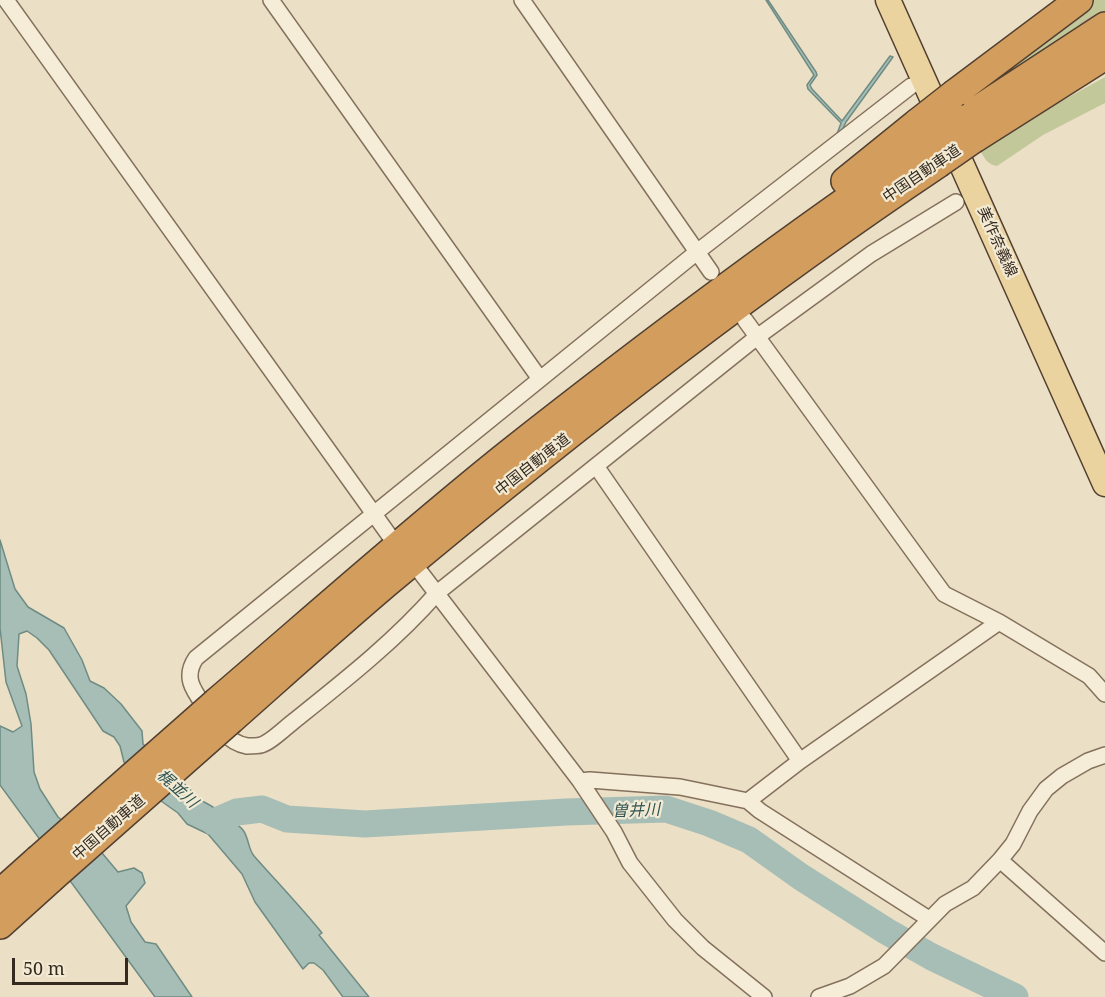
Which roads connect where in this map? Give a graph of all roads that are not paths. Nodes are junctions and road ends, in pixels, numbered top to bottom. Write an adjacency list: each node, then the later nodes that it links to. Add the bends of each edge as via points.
1 (6, 0): 19 (street)
2 (271, 0): 16 (street)
3 (522, 0): 12 (street)
4 (888, 0): 18 (main road, 美作奈義線)
5 (1079, 0): 10 (highway, bridge, via 955,93)
6 (1105, 26): 9 (highway, 中国自動車道)
7 (1105, 56): 9 (highway, 中国自動車道)
8 (911, 86): 12 (street)
9 (969, 129): 10 (highway, 中国自動車道, bridge)
10 (928, 143): 25 (highway, 中国自動車道, via 755,266 507,455 373,567); 25 (highway, 中国自動車道, via 869,210 527,469)
11 (956, 202): 15 (street, via 871,254)
12 (697, 252): 13 (street); 16 (street)
13 (711, 272)
14 (745, 320): 15 (street)
15 (758, 337): 17 (street); 23 (street, via 944,594)
16 (540, 379): 19 (street)
17 (596, 466): 22 (street); 27 (street)
18 (1105, 483)
19 (373, 515): 20 (street); 22 (street, via 196,658 190,668 190,679 216,724 231,740 248,746 263,745 411,622)
20 (388, 535)
21 (421, 573): 22 (street)
22 (437, 593): 28 (street)
23 (999, 622): 24 (street, via 1089,676); 27 (street)
24 (1105, 694)
25 (223, 711): 31 (highway, 中国自動車道, bridge)
26 (1105, 755): 30 (street, via 1088,761 1046,789)
27 (800, 761): 29 (street)
28 (582, 784): 29 (street, via 590,780 680,787); 36 (street, via 630,863 675,920)
29 (748, 801): 33 (street)
30 (1000, 860): 33 (street, via 973,888 945,904); 35 (street)
31 (44, 869): 32 (highway, 中国自動車道); 34 (highway, 中国自動車道)
32 (0, 893)
33 (926, 922): 37 (street, via 884,966)
34 (0, 925)
35 (1105, 954)
36 (764, 997)
37 (819, 997)

